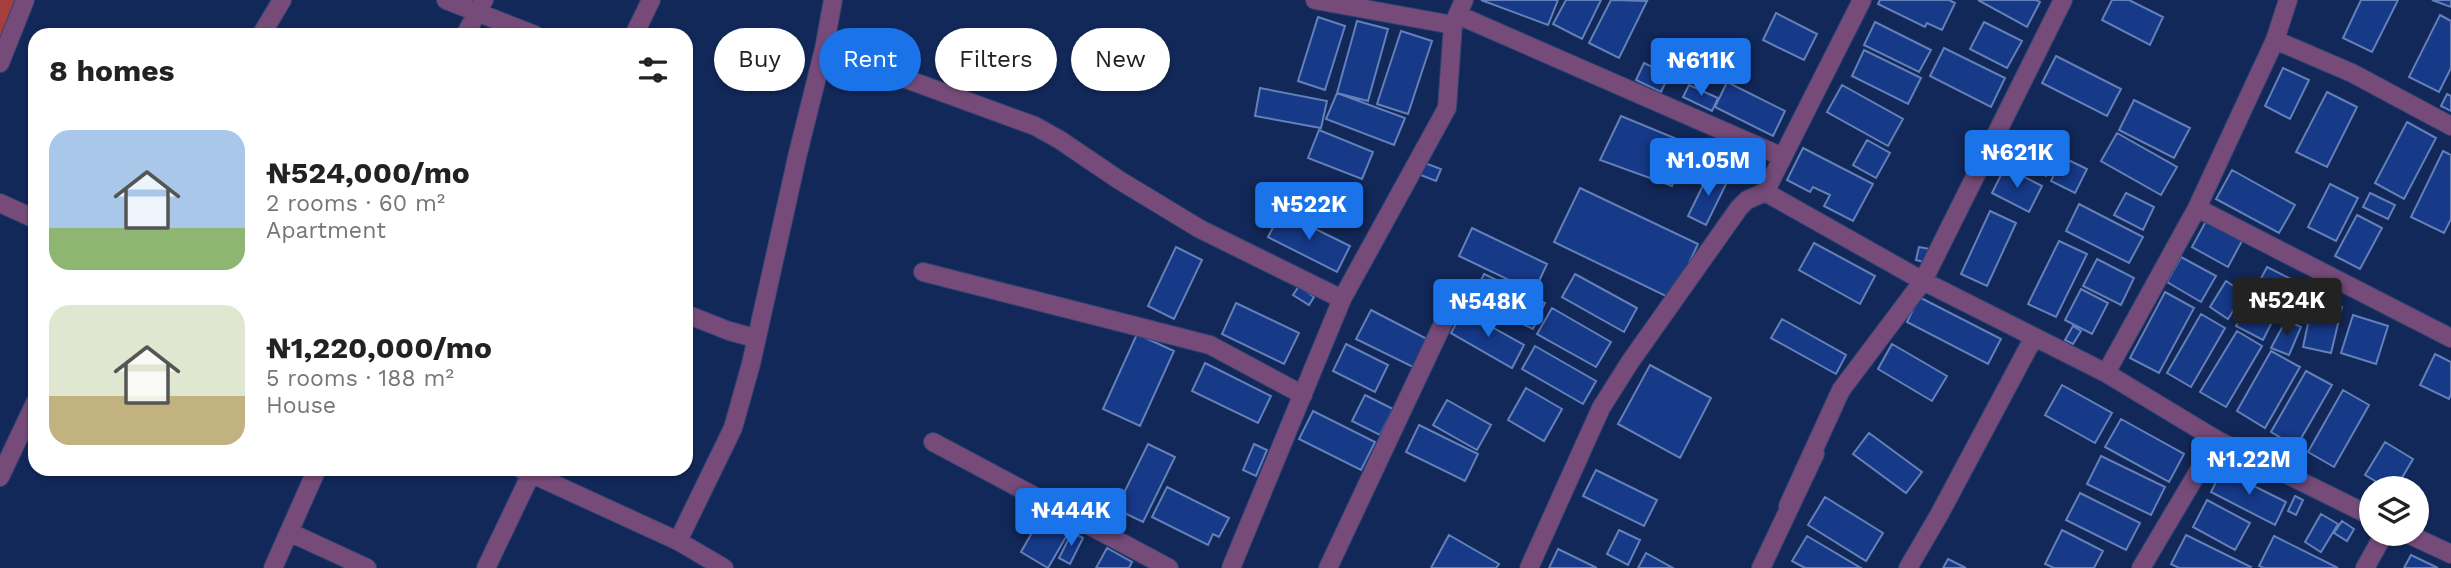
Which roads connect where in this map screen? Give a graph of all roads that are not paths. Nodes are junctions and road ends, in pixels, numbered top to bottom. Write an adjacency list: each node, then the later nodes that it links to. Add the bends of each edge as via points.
1 (25, 0): 18 (street)
2 (282, 0): 12 (street)
3 (446, 0): 10 (street)
4 (651, 0): 15 (street)
5 (833, 0): 16 (street)
6 (1315, 0): 11 (street)
7 (1862, 0): 22 (street)
8 (2063, 0): 28 (street)
9 (2288, 0): 17 (street)
10 (481, 6): 13 (street); 14 (street)
11 (1458, 13): 22 (street); 30 (street, via 1447,108)
12 (265, 28)
13 (469, 28)
14 (522, 28)
15 (637, 28)
16 (828, 28)
17 (2275, 40): 21 (street, via 2351,73); 25 (street)
18 (0, 63)
19 (819, 70): 33 (street)
20 (921, 84): 30 (street, via 1035,126 1200,229)
21 (2451, 126)
22 (1783, 157): 23 (street)
23 (1765, 192): 28 (street); 57 (street, via 1739,208 1608,397)
24 (0, 203): 26 (street)
25 (2197, 208): 34 (street); 35 (street)
26 (28, 216)
27 (923, 272): 36 (street, via 1210,345)
28 (1923, 281): 32 (street); 58 (street, via 1841,390)
29 (1455, 298): 56 (street)
30 (1342, 299): 36 (street)
31 (693, 317): 33 (street)
32 (2034, 337): 35 (street); 59 (street)
33 (755, 338): 46 (street, via 733,428)
34 (2451, 338)
35 (2106, 373): 38 (street)
36 (1303, 394): 55 (street)
37 (28, 417): 43 (street)
38 (2217, 440): 44 (street); 60 (street)
39 (933, 442): 54 (street)
40 (314, 476): 45 (street)
41 (524, 476): 52 (street)
42 (535, 476): 46 (street)
43 (0, 477)
44 (2359, 510)
45 (289, 532): 50 (street); 51 (street)
46 (678, 541): 53 (street)
47 (2429, 544): 49 (street)
48 (2377, 546): 61 (street)
49 (2451, 554)
50 (273, 568)
51 (367, 568)
52 (486, 568)
53 (724, 568)
54 (1169, 568)
55 (1231, 568)
56 (1328, 568)
57 (1529, 568)
58 (1760, 568)
59 (1908, 568)
60 (2141, 568)
61 (2365, 568)

